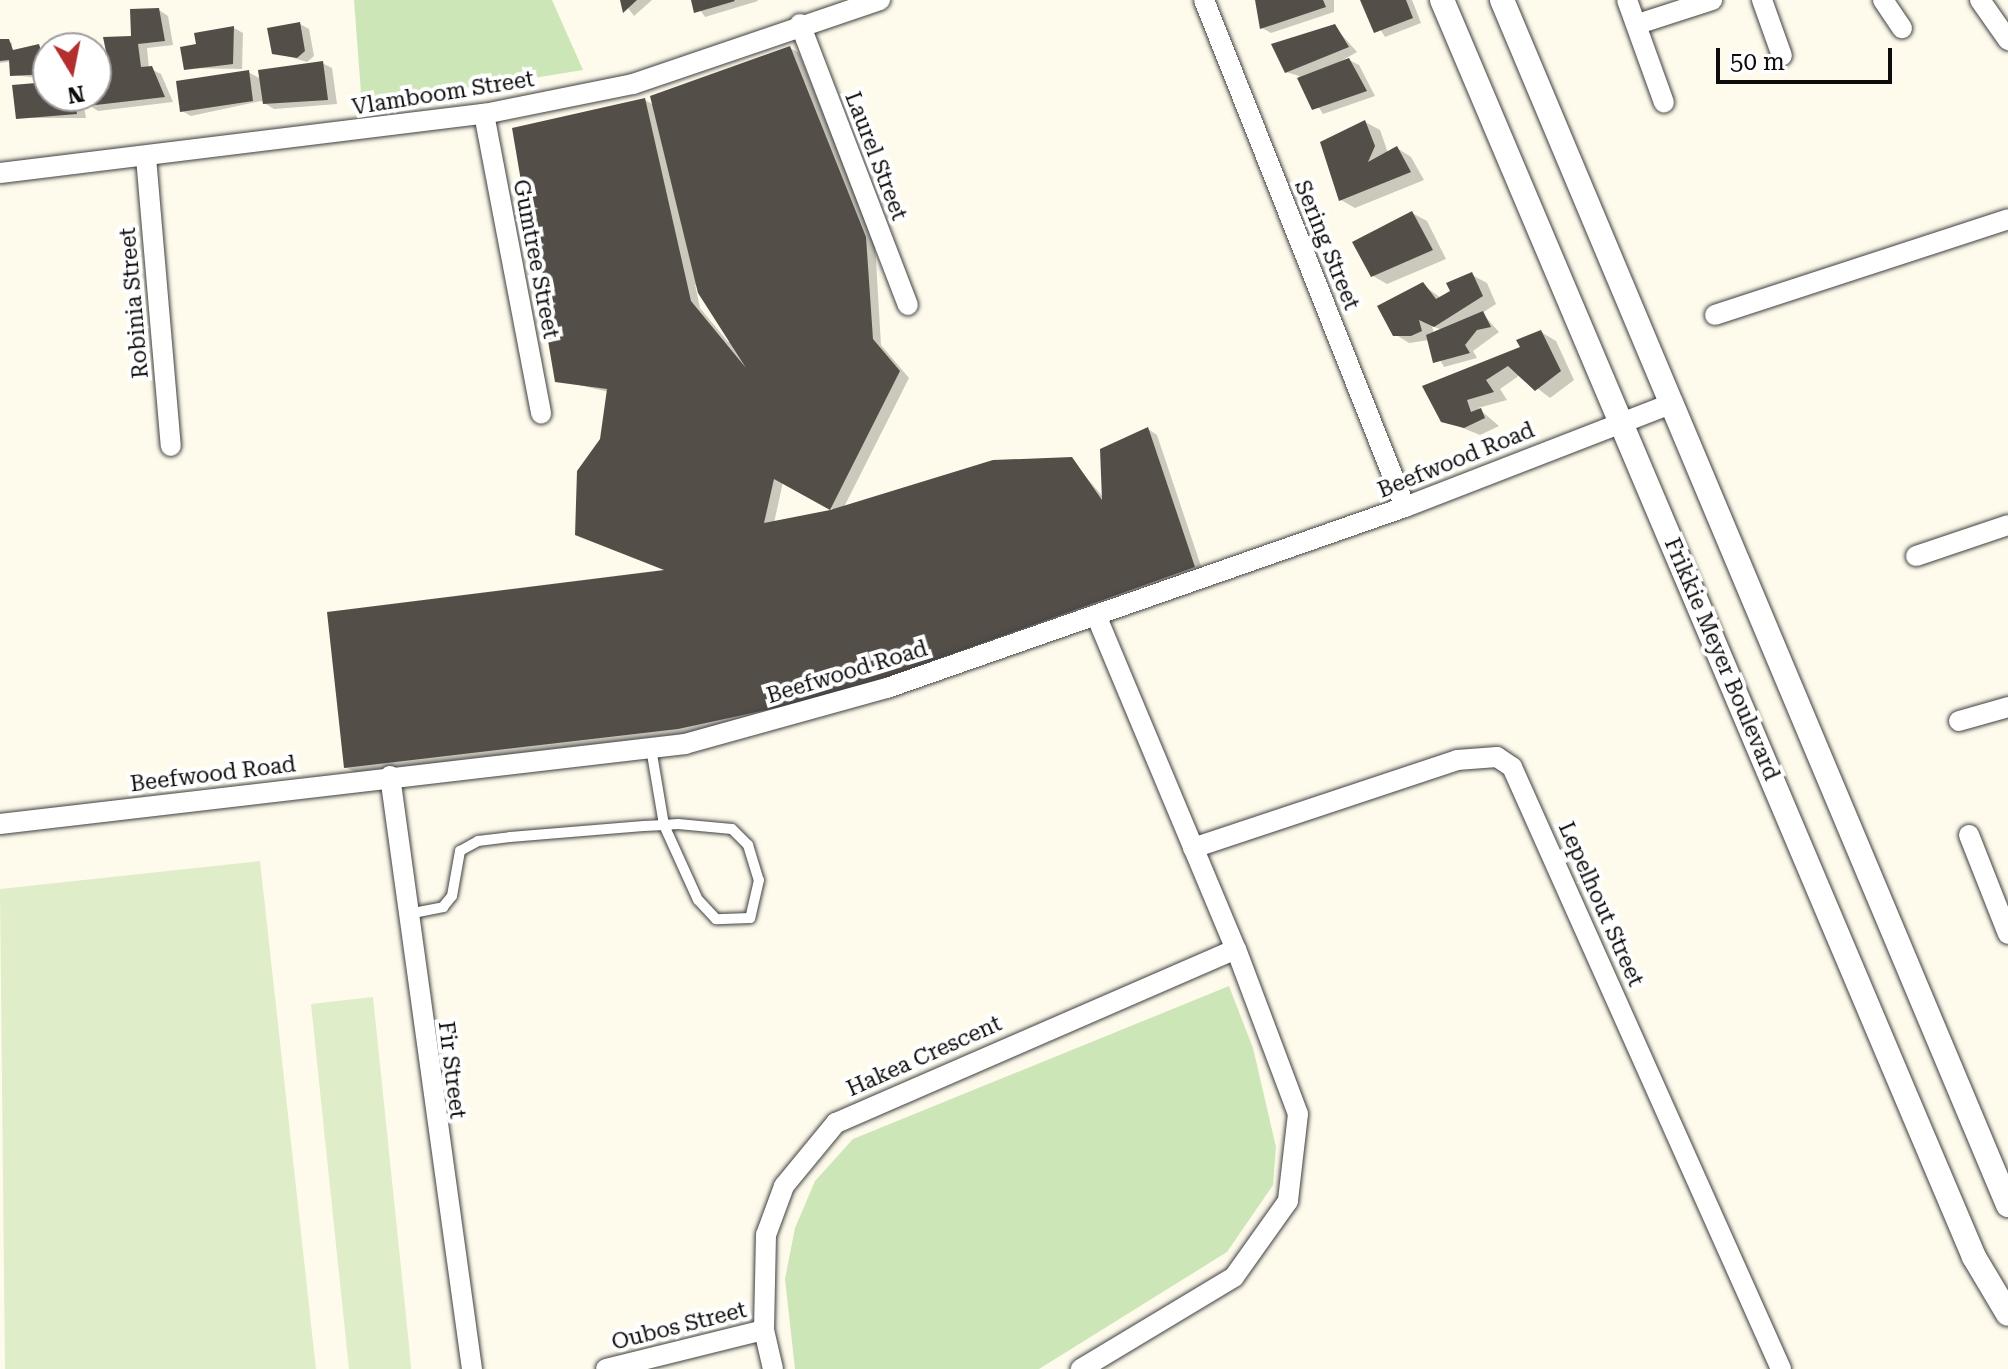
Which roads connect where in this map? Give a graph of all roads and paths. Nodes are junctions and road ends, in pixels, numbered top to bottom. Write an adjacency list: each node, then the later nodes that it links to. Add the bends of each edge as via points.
1 (880, 0): 10 (street, Vlamboom Street)
2 (1204, 0): 26 (street, Sering Street)
3 (1442, 0): 24 (street, Frikkie Meyer Boulevard)
4 (1502, 0): 22 (street)
5 (1627, 0): 11 (street)
6 (1712, 0): 11 (street)
7 (1762, 0): 14 (street)
8 (1883, 0): 12 (street)
9 (1980, 0): 13 (street)
10 (800, 24): 16 (street, Vlamboom Street, via 633,84); 20 (street, Laurel Street)
11 (1638, 24): 15 (street)
12 (1902, 28)
13 (2008, 40)
14 (1782, 56)
15 (1664, 103)
16 (484, 114): 17 (street, Vlamboom Street); 23 (street, Gumtree Street)
17 (146, 157): 18 (street, Vlamboom Street); 25 (street, Robinia Street)
18 (0, 173)
19 (2008, 219): 21 (street)
20 (908, 305)
21 (1715, 315)
22 (1668, 405): 24 (street, Beefwood Road); 41 (street)
23 (541, 414)
24 (1621, 419): 26 (street, Beefwood Road); 42 (street, Frikkie Meyer Boulevard, via 1974,1257)
25 (171, 446)
26 (1405, 507): 29 (street, Beefwood Road)
27 (2008, 525): 28 (street)
28 (1916, 556)
29 (1096, 615): 32 (street, Beefwood Road, via 887,688); 37 (street)
30 (2008, 707): 31 (street)
31 (1959, 721)
32 (651, 748): 33 (street, Beefwood Road); 35 (lane)
33 (390, 776): 34 (street, Beefwood Road); 38 (street, Fir Street)
34 (0, 824)
35 (664, 825): 35 (lane, via 732,829 748,845 759,880 750,918 716,919 698,900); 38 (lane, via 478,841 460,851 452,896 443,907)
36 (1969, 835): 39 (street)
37 (1193, 848): 40 (street); 48 (street, Lepelhout Street, via 1457,760 1497,757 1512,767)
38 (408, 914): 44 (street, Fir Street)
39 (2008, 934)
40 (1236, 949): 43 (street, Hakea Crescent, via 836,1123 784,1186 766,1235); 47 (street, via 1298,1114 1288,1201 1234,1277)
41 (2008, 1205)
42 (2008, 1314)
43 (764, 1330): 45 (street, Oubos Street); 46 (street, Hakea Crescent)
44 (472, 1369)
45 (606, 1369)
46 (773, 1369)
47 (1081, 1369)
48 (1781, 1369)

